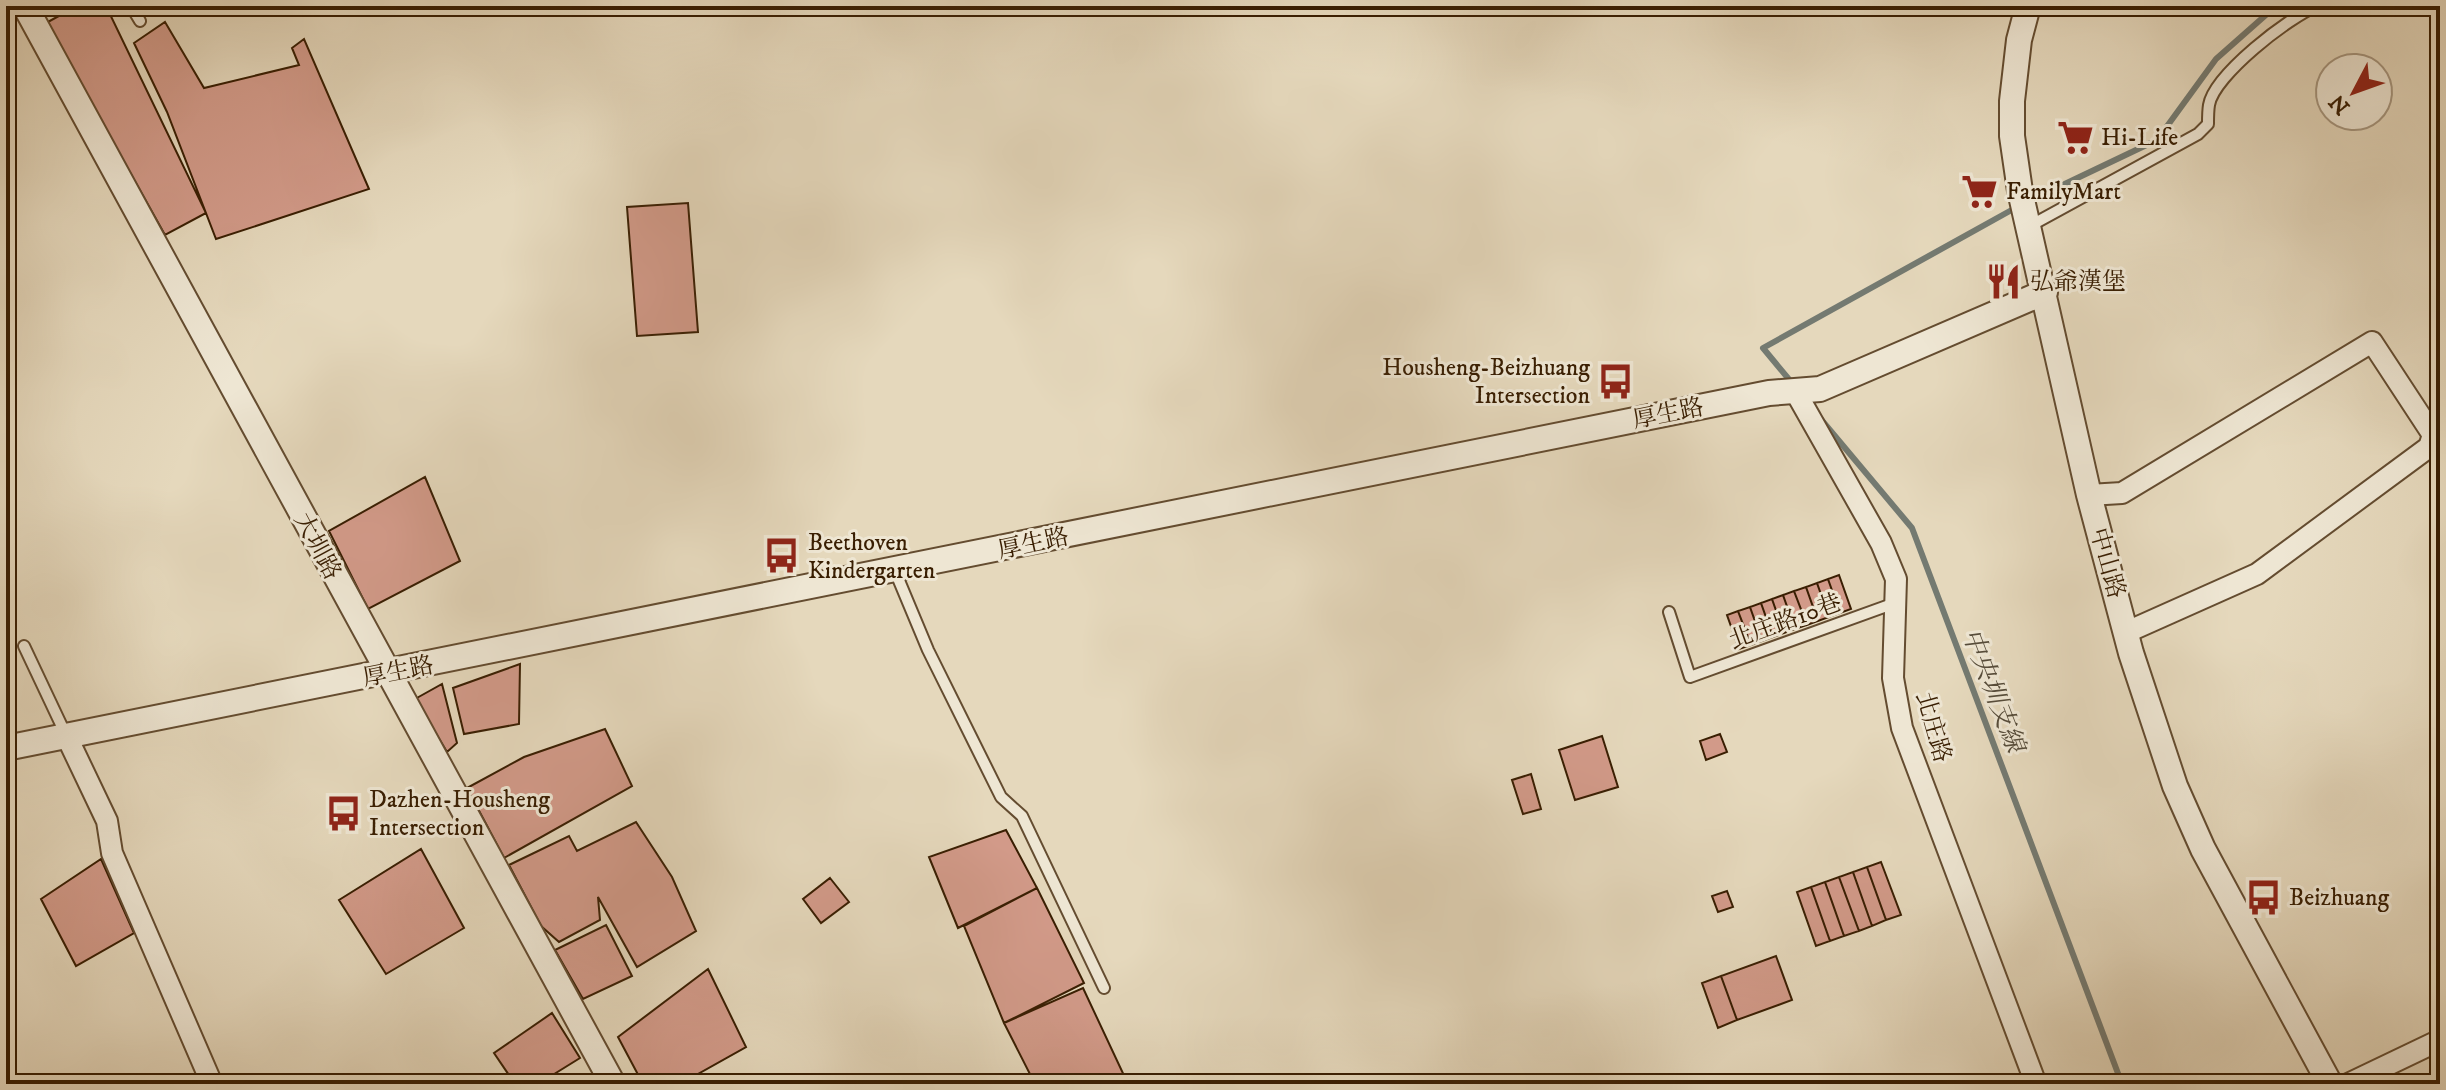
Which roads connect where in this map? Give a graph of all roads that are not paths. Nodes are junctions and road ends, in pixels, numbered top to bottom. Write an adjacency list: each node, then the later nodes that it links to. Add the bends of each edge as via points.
1 (25, 6): 15 (street, 大圳路)
2 (131, 6): 5 (lane)
3 (2028, 6): 6 (street, 中山路, via 2012,101)
4 (2317, 6): 6 (lane, via 2274,31 2235,67 2209,103 2208,124 2198,134)
5 (140, 21)
6 (2026, 224): 7 (street, 中山路)
7 (2045, 292): 8 (street, 厚生路, via 1820,389); 9 (street, 中山路)
8 (1795, 391): 10 (street, 厚生路, via 1423,461); 11 (street, 北庄路, via 1881,543 1896,579)
9 (2089, 495): 13 (street, 中山路); 13 (street, via 2122,493 2372,342 2433,435 2429,447 2257,574)
10 (895, 571): 15 (street, 厚生路); 18 (lane, via 1001,797 1022,816)
11 (1895, 603): 12 (lane, 北庄路10巷, via 1690,677); 22 (street, 北庄路, via 1893,678 1902,728)
12 (1669, 612)
13 (2127, 632): 23 (street, 中山路, via 2175,786 2203,849)
14 (24, 646): 16 (lane)
15 (387, 673): 16 (street, 厚生路); 21 (street, 大圳路)
16 (66, 735): 17 (street, 厚生路); 20 (street, via 107,821 112,853)
17 (6, 748)
18 (1104, 988)
19 (2440, 1040): 24 (street)
20 (212, 1084)
21 (613, 1084)
22 (2036, 1084)
23 (2330, 1084)
24 (2348, 1084)

